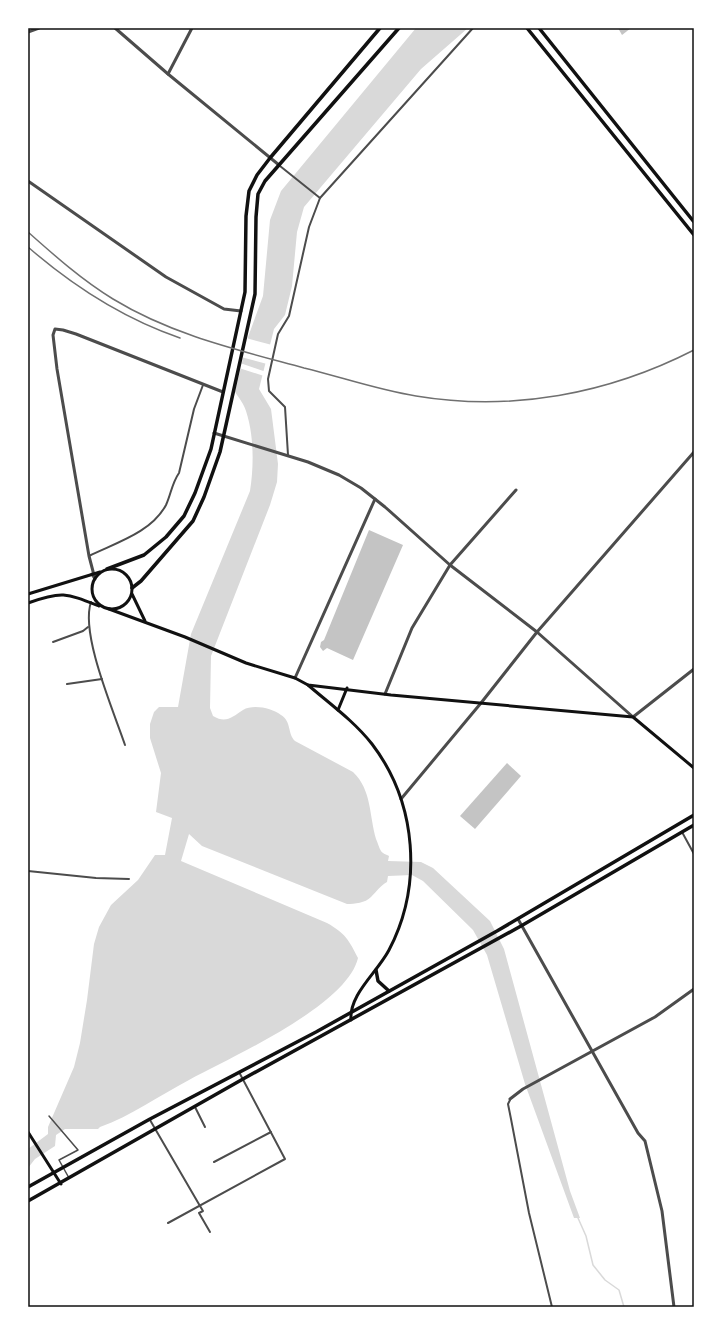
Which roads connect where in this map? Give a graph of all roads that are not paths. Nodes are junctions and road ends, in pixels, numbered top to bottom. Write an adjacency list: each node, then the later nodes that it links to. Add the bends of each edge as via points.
1 (39, 28): 9 (street)
2 (115, 28): 10 (street)
3 (192, 28): 10 (street)
4 (380, 28): 11 (main road)
5 (400, 28): 12 (main road)
6 (473, 28): 14 (street)
7 (527, 28): 16 (main road)
8 (539, 28): 15 (main road)
9 (28, 32)
10 (168, 74): 11 (street)
11 (270, 158): 12 (street); 17 (main road, via 249,191 246,216 245,292)
12 (279, 165): 14 (street); 21 (main road, via 258,194 255,294)
13 (28, 180): 17 (street, via 166,277 224,309)
14 (320, 198): 23 (street, via 309,227 289,316 278,334 268,379 269,391 285,407)
15 (694, 222)
16 (694, 234)
17 (241, 311): 19 (main road)
18 (203, 384): 19 (street); 26 (street, via 194,409 179,473 166,505 142,531); 26 (street, via 70,332 55,330 53,335 57,369)
19 (223, 392): 20 (main road)
20 (214, 433): 21 (street); 28 (main road, via 211,449 184,516 166,537 144,555)
21 (223, 436): 23 (street); 31 (main road, via 220,452 193,521)
22 (694, 452): 40 (street)
23 (288, 455): 25 (street, via 339,475)
24 (516, 490): 27 (street)
25 (375, 499): 27 (street); 43 (street)
26 (89, 556): 29 (street)
27 (450, 565): 40 (street); 48 (street, via 412,628)
28 (107, 569): 29 (main road); 30 (main road); 31 (main road, via 115,569 126,574 131,580)
29 (93, 574): 30 (street); 32 (main road)
30 (95, 579): 36 (main road, via 92,594)
31 (132, 588): 33 (main road)
32 (28, 594)
33 (132, 594): 37 (main road, via 125,605); 38 (main road)
34 (28, 602): 35 (main road, via 66,594)
35 (91, 602): 36 (main road); 39 (street, via 88,610)
36 (102, 606): 37 (main road)
37 (109, 609): 38 (main road)
38 (145, 621): 43 (main road, via 246,663)
39 (88, 627): 41 (street); 44 (street)
40 (537, 632): 49 (street); 51 (street)
41 (53, 642)
42 (694, 669): 51 (street)
43 (295, 678): 46 (main road)
44 (102, 679): 45 (street); 52 (street)
45 (67, 684)
46 (308, 685): 47 (main road); 50 (main road)
47 (347, 688): 48 (main road); 50 (main road)
48 (385, 694): 49 (main road)
49 (481, 704): 51 (main road); 54 (street)
50 (338, 710): 54 (main road, via 372,744)
51 (633, 717): 53 (main road)
52 (125, 745)
53 (694, 768)
54 (401, 799): 63 (main road, via 407,821 411,856 410,880 398,930)
55 (694, 816): 61 (main road)
56 (694, 825): 57 (main road)
57 (682, 832): 58 (street); 62 (main road)
58 (694, 854)
59 (28, 871): 60 (street)
60 (129, 879)
61 (518, 919): 62 (street); 65 (main road)
62 (521, 926): 67 (main road); 68 (street)
63 (376, 970): 65 (main road, via 378,981); 66 (main road, via 354,1000)
64 (694, 989): 68 (street, via 655,1017)
65 (389, 991): 66 (main road)
66 (350, 1012): 67 (main road); 69 (main road)
67 (351, 1020): 70 (main road)
68 (593, 1051): 71 (street, via 523,1089); 90 (street, via 645,1141 662,1211)
69 (239, 1072): 70 (street); 74 (main road)
70 (243, 1079): 72 (main road); 78 (street)
71 (510, 1099): 89 (street, via 508,1104 511,1119)
72 (195, 1107): 75 (street); 76 (main road)
73 (49, 1116): 80 (street, via 78,1150 59,1160)
74 (150, 1119): 76 (street); 80 (main road)
75 (206, 1128)
76 (156, 1129): 82 (main road); 86 (street)
77 (28, 1132): 81 (main road)
78 (271, 1132): 79 (street); 86 (street, via 285,1159)
79 (214, 1162)
80 (63, 1167): 81 (main road); 82 (street)
81 (54, 1172): 83 (main road); 84 (main road)
82 (70, 1178): 83 (main road)
83 (61, 1184): 85 (main road)
84 (28, 1187)
85 (28, 1201)
86 (200, 1206): 87 (street); 88 (street, via 203,1211 199,1213)
87 (168, 1223)
88 (210, 1232)
89 (552, 1307)
90 (674, 1307)

